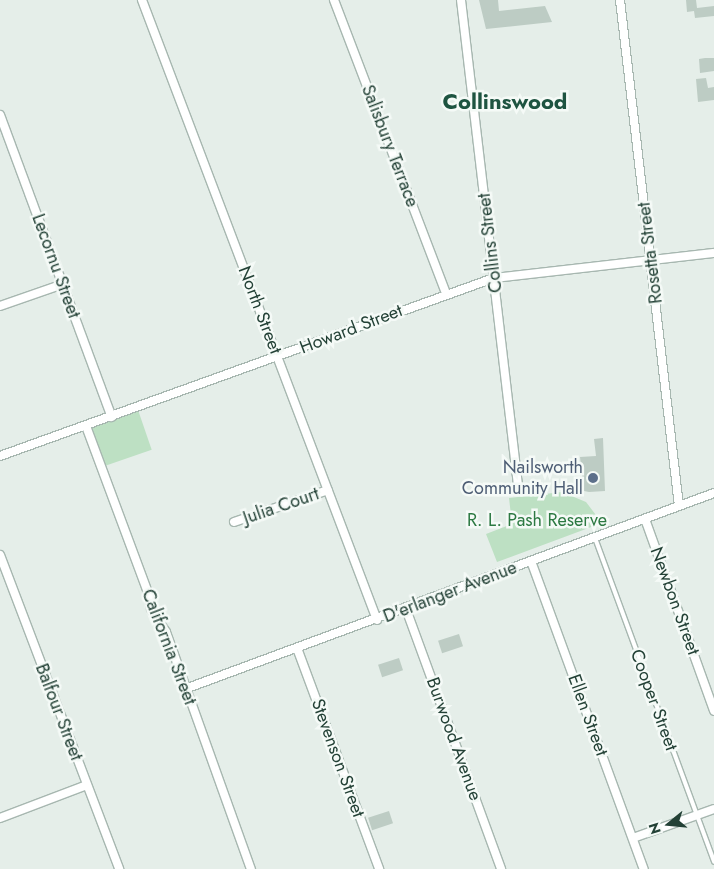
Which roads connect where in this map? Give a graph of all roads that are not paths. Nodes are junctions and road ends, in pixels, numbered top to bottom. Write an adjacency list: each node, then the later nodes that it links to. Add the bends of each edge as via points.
1 (142, 0): 12 (street, North Street)
2 (334, 0): 10 (street, Salisbury Terrace)
3 (461, 0): 8 (street, Collins Street)
4 (620, 0): 7 (street, Rosetta Street)
5 (0, 115): 9 (street, Lecornu Street)
6 (714, 253): 7 (street, Howard Street)
7 (650, 260): 8 (street, Howard Street); 19 (street, Rosetta Street)
8 (494, 278): 10 (street, Howard Street); 16 (street, Collins Street)
9 (63, 284): 11 (street); 13 (street, Lecornu Street)
10 (446, 292): 12 (street, Howard Street)
11 (0, 306)
12 (278, 358): 13 (street, Howard Street); 17 (street, North Street)
13 (112, 417): 14 (street, Howard Street)
14 (86, 426): 15 (street, Howard Street); 28 (street, California Street, via 150,598 150,609 163,626)
15 (0, 456)
16 (518, 485)
17 (328, 490): 21 (street, Julia Court); 26 (street, North Street)
18 (714, 493): 19 (street, D'erlanger Avenue)
19 (679, 506): 20 (street, D'erlanger Avenue)
20 (645, 519): 22 (street, D'erlanger Avenue); 29 (street, Newbon Street)
21 (234, 522)
22 (595, 538): 24 (street, D'erlanger Avenue); 32 (lane, Cooper Street)
23 (0, 555): 30 (street, Balfour Street)
24 (531, 561): 25 (street, D'erlanger Avenue); 34 (street, Ellen Street)
25 (406, 609): 26 (street, D'erlanger Avenue); 39 (street, Burwood Avenue)
26 (376, 620): 27 (street, D'erlanger Avenue)
27 (297, 648): 28 (street, D'erlanger Avenue); 38 (street, Stevenson Street)
28 (185, 689): 37 (street, California Street)
29 (714, 711)
30 (87, 785): 33 (street); 36 (street, Balfour Street)
31 (714, 809): 32 (street)
32 (697, 815): 34 (street); 35 (lane, Cooper Street)
33 (0, 818)
34 (633, 838): 40 (street, Ellen Street)
35 (714, 862)
36 (119, 869)
37 (251, 869)
38 (379, 869)
39 (501, 869)
40 (644, 869)

